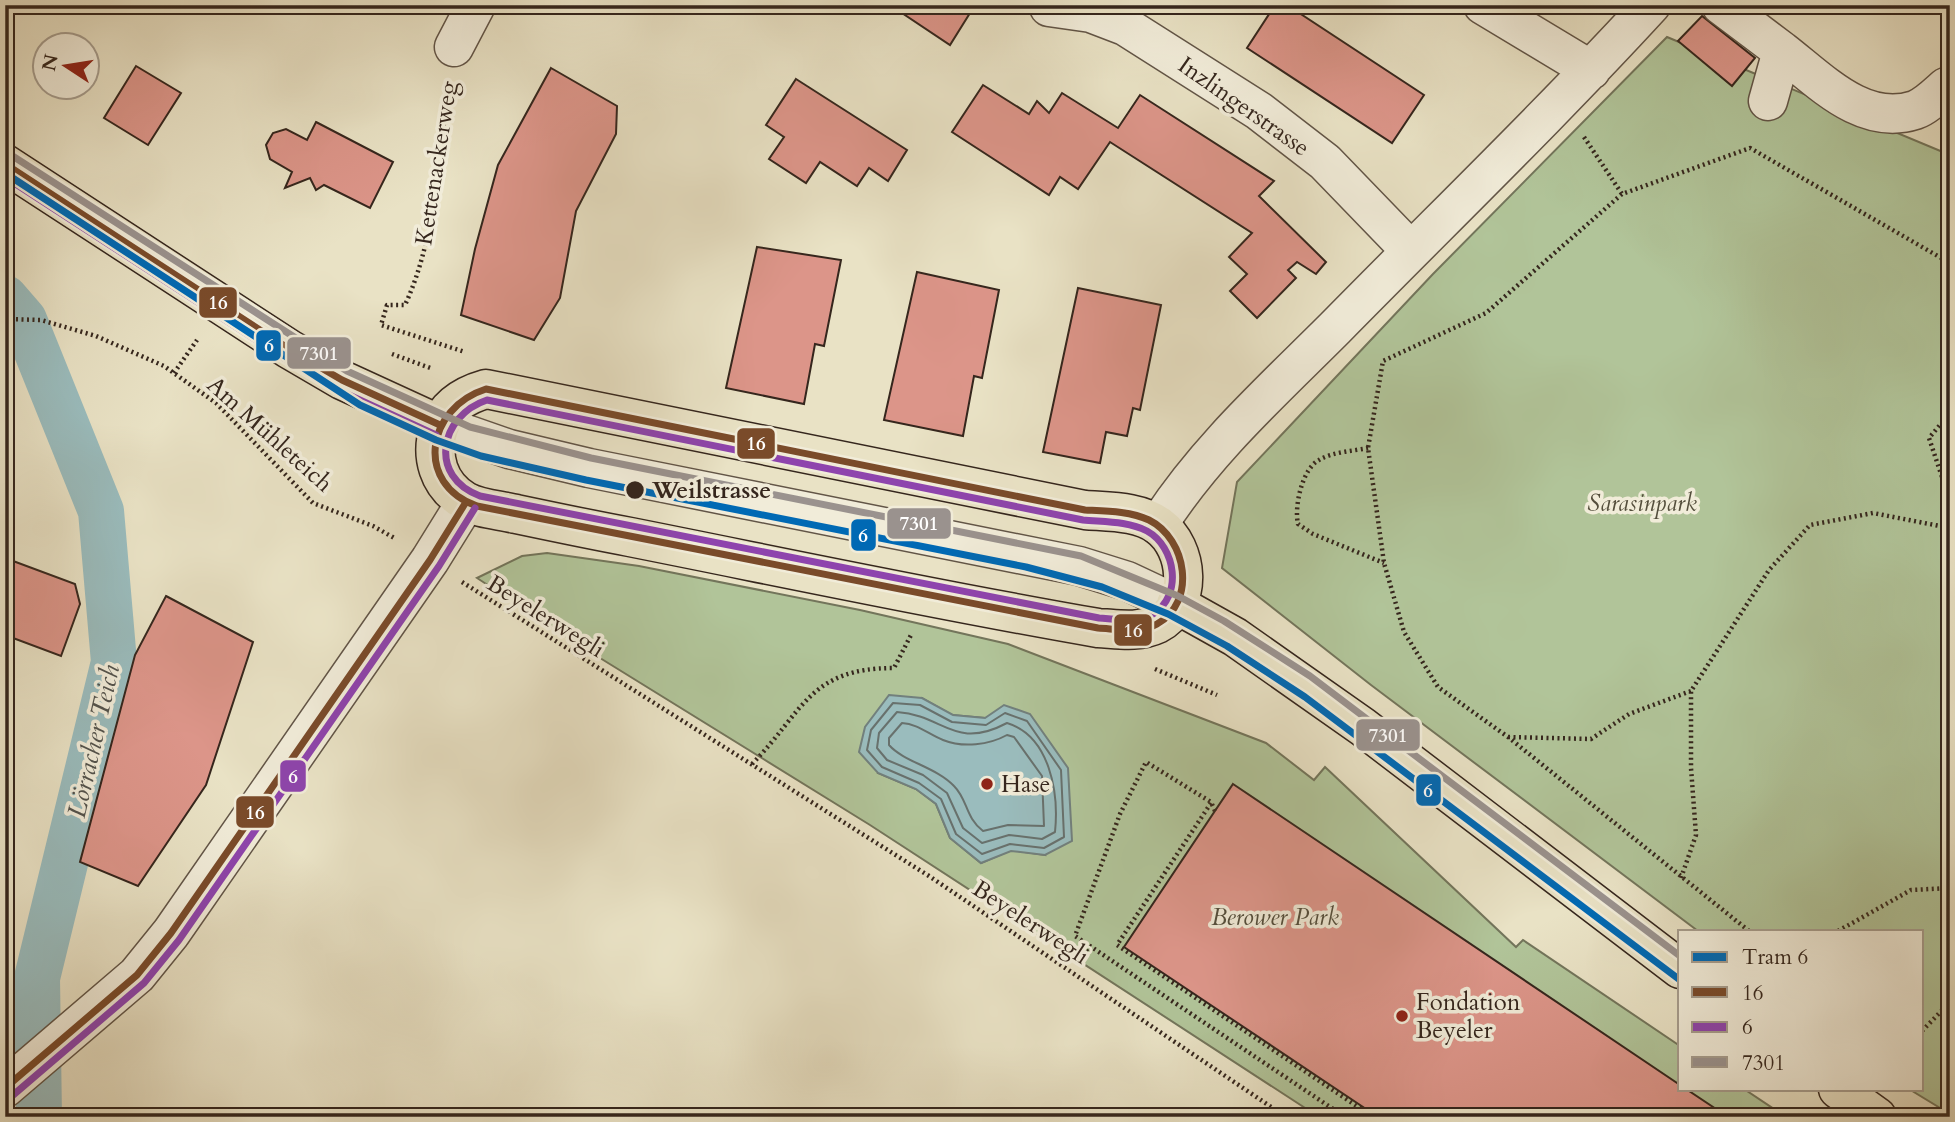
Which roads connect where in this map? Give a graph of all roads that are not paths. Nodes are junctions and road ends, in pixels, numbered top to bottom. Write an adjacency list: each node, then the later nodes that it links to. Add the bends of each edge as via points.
1 (475, 5): 6 (street, Kettenackerweg)
2 (1483, 5): 8 (street)
3 (1651, 5): 8 (street)
4 (1721, 5): 7 (street)
5 (1049, 7): 12 (street, Inzlingerstrasse, via 1091,13 1125,26 1259,111 1325,162)
6 (454, 47)
7 (1782, 51): 9 (street, via 1847,101 1886,116 1918,109); 10 (street)
8 (1591, 70): 12 (street)
9 (1946, 88)
10 (1768, 101)
11 (5, 164): 13 (main road, via 289,349 342,380)
12 (1411, 251): 15 (street, via 1194,474)
13 (440, 425): 14 (main road, via 435,457 440,475); 15 (main road, via 455,404 486,389 1085,510 1120,512); 16 (street, via 509,449 589,468 1079,566 1127,581)
14 (467, 502): 16 (main road, via 1098,628 1136,631 1158,623); 18 (street, via 171,933 137,975)
15 (1158, 525): 16 (main road, via 1177,549 1184,576)
16 (1176, 604): 17 (main road, via 1235,637 1363,727)
17 (1678, 967)
18 (5, 1088)
19 (1839, 1090): 20 (main road)
20 (1877, 1117)

